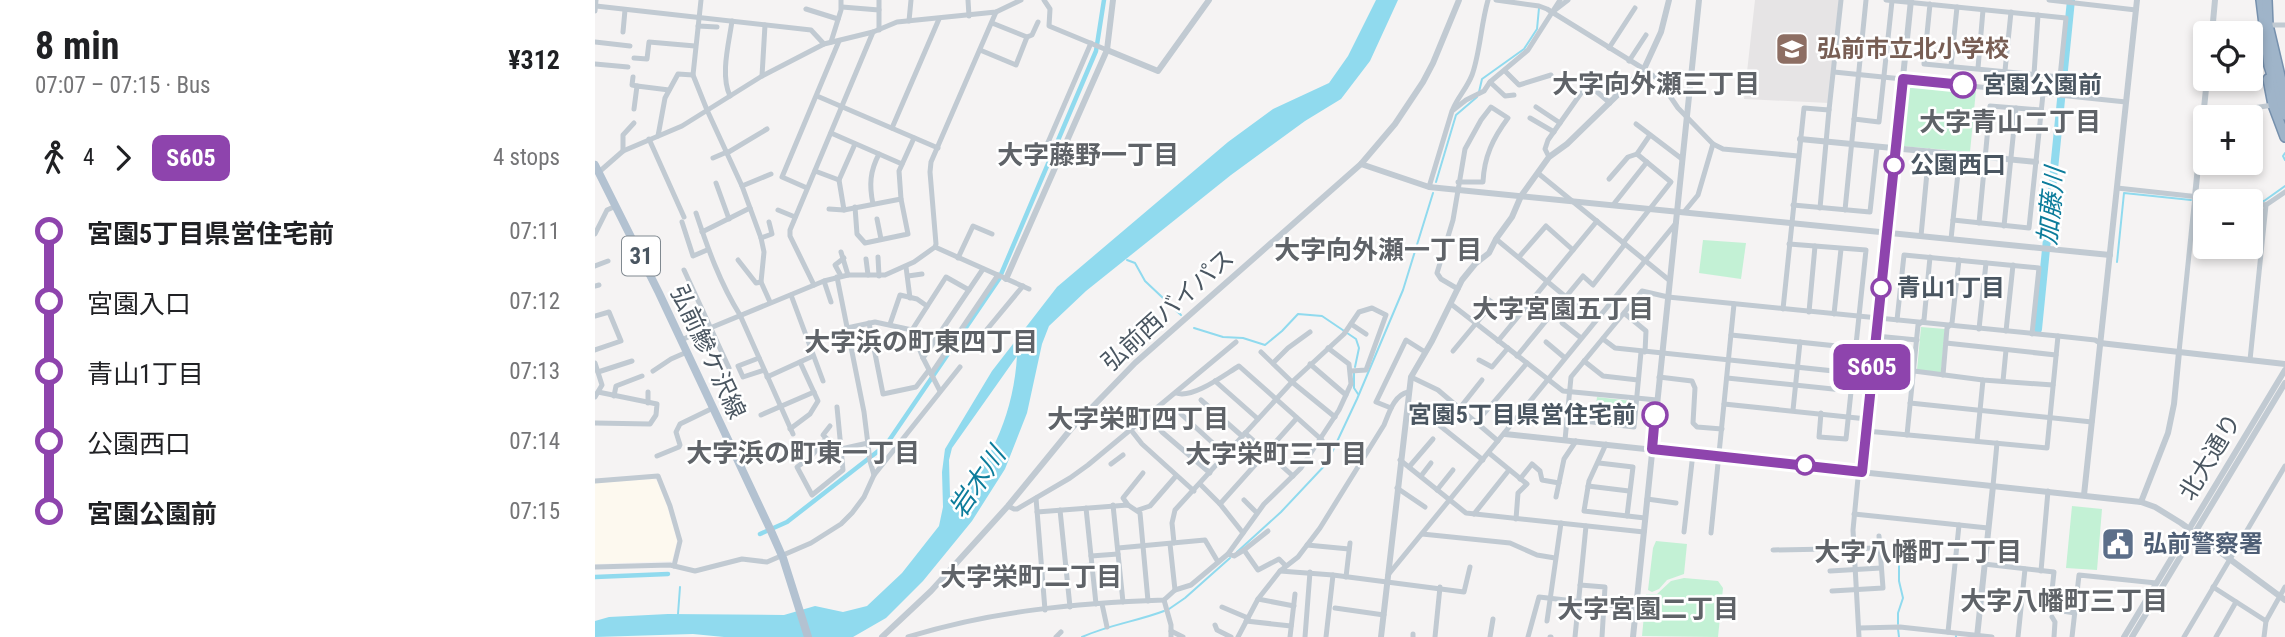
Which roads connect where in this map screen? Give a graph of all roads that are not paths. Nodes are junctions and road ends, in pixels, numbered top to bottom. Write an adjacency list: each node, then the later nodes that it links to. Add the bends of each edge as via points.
1 (701, 0): 44 (street)
2 (879, 0): 35 (street)
3 (911, 0): 47 (street)
4 (968, 0): 43 (street)
5 (1021, 0): 39 (street)
6 (1044, 0): 66 (street, via 1051,9 1049,26)
7 (1113, 0): 66 (street)
8 (1209, 0): 66 (street, via 1158,71)
9 (1459, 0): 151 (street, 弘前西バイパス, via 1423,82)
10 (1488, 0): 110 (street, via 1475,64)
11 (1496, 0): 40 (street)
12 (1560, 0): 40 (street)
13 (1568, 0): 40 (street)
14 (1669, 0): 75 (street)
15 (1699, 0): 113 (street)
16 (1841, 0): 78 (street)
17 (1866, 0): 79 (street)
18 (1886, 0): 24 (street)
19 (2049, 0): 26 (street)
20 (2137, 0): 37 (street)
21 (2215, 0): 49 (street)
22 (2261, 0): 56 (highway)
23 (2267, 0): 56 (highway)
24 (1892, 1): 25 (street); 85 (street)
25 (1911, 1): 30 (street); 87 (street)
26 (2063, 1): 27 (street)
27 (2093, 2): 37 (street)
28 (596, 3): 34 (street); 38 (street)
29 (841, 3): 35 (street); 45 (street)
30 (1930, 4): 31 (street); 72 (street, via 1924,64)
31 (1957, 7): 36 (street); 72 (street)
32 (1635, 8): 67 (street)
33 (806, 9): 45 (street)
34 (625, 10): 44 (street); 58 (street)
35 (879, 10): 57 (street)
36 (1983, 10): 41 (street); 74 (street)
37 (2136, 10): 99 (street)
38 (595, 11)
39 (996, 12): 43 (street); 51 (street)
40 (1553, 12): 67 (street); 76 (street, via 1528,50)
41 (2011, 12): 42 (street); 77 (street)
42 (2038, 15): 80 (street); 80 (street, via 2066,18 2060,77)
43 (969, 16): 46 (street)
44 (699, 17): 48 (street); 54 (street)
45 (838, 19): 63 (street)
46 (939, 19): 47 (street); 118 (street)
47 (909, 20): 57 (street)
48 (732, 21): 52 (street); 96 (street, via 726,67)
49 (2213, 21)
50 (1038, 22): 60 (street)
51 (992, 23): 60 (street); 68 (street)
52 (765, 25): 63 (street, via 811,30); 83 (street)
53 (2285, 25): 56 (street)
54 (698, 26): 55 (street); 65 (street)
55 (717, 27)
56 (2267, 30): 89 (highway); 98 (highway); 101 (highway, via 2265,60); 111 (highway, via 2269,66)
57 (876, 31): 61 (street); 102 (street)
58 (623, 32)
59 (1646, 35): 70 (street)
60 (1027, 37): 68 (street, via 1016,65)
61 (839, 41): 63 (street); 97 (street)
62 (595, 42): 64 (street)
63 (828, 43): 83 (street)
64 (630, 46)
65 (695, 46): 69 (street, via 649,42 647,60); 81 (street)
66 (1098, 46): 132 (street); 237 (street)
67 (1609, 48): 70 (street)
68 (980, 50): 134 (street)
69 (633, 58)
70 (1629, 61): 75 (street)
71 (595, 64): 73 (street)
72 (1951, 66): 74 (street)
73 (628, 67)
74 (1978, 68): 77 (street)
75 (1644, 69): 100 (street); 113 (street, via 1659,80)
76 (1505, 71): 82 (street, via 1519,85); 88 (street)
77 (2005, 71): 80 (street); 93 (street)
78 (1834, 72): 79 (street); 108 (street)
79 (1859, 74): 85 (street); 114 (street)
80 (2034, 74)
81 (693, 75): 92 (street, via 678,74); 107 (street)
82 (1551, 75)
83 (762, 76): 96 (street)
84 (633, 77): 91 (street, via 632,85)
85 (1884, 77): 87 (street); 114 (street, via 1879,122)
86 (1591, 79): 115 (street)
87 (1903, 79): 93 (street); 135 (street)
88 (1490, 82): 95 (street, via 1505,96); 110 (street)
89 (2285, 82)
90 (1598, 85): 100 (street, via 1596,91)
91 (637, 86): 92 (street); 106 (street)
92 (669, 90): 123 (street)
93 (2003, 90): 94 (street)
94 (2043, 94): 99 (street); 109 (street)
95 (1514, 95)
96 (730, 96): 107 (street)
97 (817, 96): 102 (street); 164 (street, via 782,177)
98 (2285, 97)
99 (2126, 102): 165 (street)
100 (1610, 103): 144 (street)
101 (2273, 105): 104 (street); 124 (highway)
102 (842, 107): 118 (street); 121 (street)
103 (1536, 107): 115 (street)
104 (2263, 107)
105 (2016, 108): 109 (street); 143 (street, via 1990,106); 147 (street)
106 (633, 109)
107 (707, 110): 123 (street); 138 (street)
108 (1829, 110): 127 (street, via 1804,108); 128 (street)
109 (2041, 110): 149 (street)
110 (1453, 111): 163 (street)
111 (2285, 115)
112 (1530, 117): 120 (street)
113 (1687, 117): 130 (street); 146 (street)
114 (1854, 120): 131 (street)
115 (1560, 123): 120 (street)
116 (633, 124): 136 (street, via 623,135)
117 (1636, 124): 122 (street)
118 (892, 128): 125 (street)
119 (767, 129): 138 (street)
120 (1554, 132): 144 (street, via 1546,145)
121 (831, 133): 129 (street); 153 (street)
122 (1650, 135): 140 (street); 146 (street)
123 (658, 136): 126 (street)
124 (2285, 137)
125 (914, 138): 134 (street); 150 (street)
126 (649, 139): 136 (street); 213 (street, via 683,219 693,256)
127 (1800, 139): 128 (street); 142 (street)
128 (1826, 141): 131 (street); 180 (street)
129 (855, 144): 139 (street); 158 (street)
130 (1713, 144): 142 (street, via 1723,149); 186 (street, via 1698,195)
131 (1851, 144): 133 (street); 185 (street)
132 (1046, 147)
133 (1877, 147): 135 (street); 185 (street, via 1870,212)
134 (938, 148): 211 (street, via 930,172)
135 (1895, 148): 137 (street); 200 (street)
136 (623, 150): 152 (street)
137 (1929, 151): 141 (street); 203 (street)
138 (727, 152): 145 (street); 161 (street)
139 (879, 154): 150 (street); 172 (street, via 871,169)
140 (1637, 154): 148 (street); 156 (street, via 1628,157)
141 (1960, 154): 143 (street); 192 (street)
142 (1798, 156): 174 (street)
143 (1986, 156): 147 (street); 197 (street)
144 (1549, 157): 155 (street)
145 (713, 158)
146 (1682, 159): 186 (street)
147 (2011, 159): 149 (street); 198 (street)
148 (1647, 162): 173 (street); 182 (street, via 1671,182)
149 (2036, 162): 198 (street, via 2029,228)
150 (902, 164): 170 (street)
151 (1360, 164): 163 (street); 459 (street, 弘前西バイパス, via 1135,363 1071,429)
152 (596, 171): 177 (main road, 弘前鰺ケ沢線 / 31)
153 (815, 171): 158 (street); 164 (street)
154 (771, 174): 157 (street)
155 (1539, 174): 168 (street); 171 (street)
156 (1609, 179)
157 (756, 180): 161 (street); 162 (street)
158 (839, 180): 184 (street)
159 (1458, 182): 159 (street, via 1465,149 1491,107 1508,118 1484,163 1483,182); 166 (street)
160 (716, 183): 190 (street)
161 (743, 186): 178 (street)
162 (759, 187)
163 (1429, 187): 166 (street)
164 (807, 188): 189 (street)
165 (2117, 188): 169 (street); 215 (street)
166 (1457, 190): 168 (street); 243 (street, via 1437,273)
167 (2285, 191): 176 (street)
168 (1521, 196): 171 (street); 206 (street)
169 (2193, 197)
170 (901, 199): 172 (street); 205 (street, via 908,234)
171 (1571, 201): 173 (street); 193 (street)
172 (873, 204): 179 (street)
173 (1613, 205): 182 (street)
174 (1793, 205): 180 (street); 196 (street)
175 (2263, 205): 176 (street)
176 (2266, 205): 316 (street)
177 (616, 206): 201 (street, via 604,214); 288 (main road, 弘前鰺ケ沢線 / 31)
178 (750, 208): 190 (street); 204 (street)
179 (855, 208): 184 (street); 205 (street, via 857,234 865,243)
180 (1820, 208): 185 (street)
181 (829, 209): 184 (street)
182 (1650, 209): 186 (street); 208 (street)
183 (778, 210): 189 (street)
184 (844, 210)
185 (1845, 210)
186 (1680, 212): 195 (street); 196 (street)
187 (696, 213): 199 (street)
188 (2193, 216): 306 (street)
189 (795, 217): 242 (street, via 790,236)
190 (729, 219): 199 (street)
191 (877, 219): 205 (street)
192 (1953, 220): 197 (street); 207 (street)
193 (1597, 221): 208 (street); 214 (street)
194 (769, 222): 204 (street, via 772,234)
195 (1676, 223): 222 (street); 239 (street)
196 (1791, 223): 200 (street); 209 (street)
197 (1979, 223): 198 (street)
198 (2004, 226)
199 (702, 232): 213 (street)
200 (1886, 233): 203 (street); 264 (street)
201 (595, 234)
202 (992, 234): 219 (street, via 973,226)
203 (1921, 236): 207 (street)
204 (761, 239): 241 (street)
205 (880, 239)
206 (1496, 239): 217 (street); 243 (street)
207 (1951, 239): 215 (street)
208 (1624, 243): 222 (street); 247 (street, via 1593,285 1583,276)
209 (1789, 244): 210 (street); 256 (street)
210 (1815, 246): 212 (street); 258 (street)
211 (935, 247): 219 (street); 228 (street)
212 (1841, 249): 260 (street); 263 (street, via 1866,250)
213 (707, 250): 261 (street)
214 (1573, 250): 217 (street, via 1546,226); 238 (street)
215 (2110, 256): 295 (street)
216 (878, 257): 234 (street)
217 (1518, 257): 238 (street)
218 (1930, 257): 223 (street); 265 (street, via 1904,254); 270 (street, via 1924,320)
219 (958, 258): 230 (street)
220 (866, 259): 233 (street)
221 (738, 260): 241 (street, via 756,283)
222 (1645, 260): 239 (street); 266 (street)
223 (1959, 260): 225 (street); 274 (street)
224 (608, 261): 227 (street)
225 (1986, 263): 226 (street); 276 (street)
226 (2013, 265): 278 (street); 281 (street, via 2039,268)
227 (595, 266)
228 (906, 267): 234 (street); 236 (street)
229 (684, 270): 273 (street)
230 (983, 270): 237 (street); 244 (street)
231 (922, 274): 236 (street)
232 (848, 275): 233 (street); 235 (street); 235 (street, via 843,255 835,265)
233 (869, 275): 234 (street)
234 (879, 275)
235 (839, 276): 240 (street); 275 (street)
236 (908, 276): 249 (street)
237 (1001, 277): 285 (street, via 1026,288); 335 (street)
238 (1547, 280): 247 (street); 290 (street)
239 (1669, 280): 248 (street)
240 (824, 281): 242 (street); 252 (street)
241 (761, 282): 251 (street)
242 (814, 285): 245 (street)
243 (1458, 289): 253 (street)
244 (969, 290): 255 (street, via 946,277); 312 (street)
245 (791, 295): 251 (street); 309 (street)
246 (1485, 297): 268 (street, via 1493,303)
247 (1565, 297): 266 (street); 310 (street)
248 (1668, 297): 254 (street); 259 (street, via 1642,291); 307 (street)
249 (910, 298): 255 (street); 271 (street, via 900,295)
250 (605, 302): 257 (street)
251 (770, 302): 261 (street)
252 (831, 302)
253 (1451, 304): 268 (street); 304 (street)
254 (1734, 304): 256 (street); 282 (street)
255 (927, 306): 277 (street)
256 (1783, 309): 258 (street)
257 (609, 312): 262 (street); 299 (street, via 621,341)
258 (1809, 312): 260 (street)
259 (1624, 313): 287 (street); 305 (street, via 1646,331)
260 (1834, 314): 263 (street)
261 (740, 315): 273 (street); 311 (street)
262 (595, 316)
263 (1859, 317): 264 (street); 298 (street)
264 (1877, 318): 265 (street); 283 (street)
265 (1897, 320): 270 (street)
266 (1595, 321): 286 (street)
267 (869, 323): 271 (street); 275 (street); 335 (street, via 883,394 916,387)
268 (1476, 323): 290 (street); 301 (street)
269 (1562, 323): 286 (street)
270 (1920, 323): 274 (street); 289 (street)
271 (890, 324): 277 (street)
272 (1351, 324): 280 (street); 296 (street); 332 (street, via 1367,309 1386,315 1366,370)
273 (711, 326): 288 (street); 326 (street)
274 (1950, 326): 276 (street); 294 (street)
275 (847, 328): 409 (street)
276 (1979, 329): 278 (street)
277 (912, 330): 312 (street)
278 (2005, 331): 281 (street)
279 (1310, 332): 321 (street)
280 (1366, 334)
281 (2032, 334): 284 (street)
282 (1731, 335): 293 (street); 315 (street)
283 (1876, 336): 289 (street); 336 (street)
284 (2058, 336): 295 (street); 308 (street)
285 (979, 338)
286 (1581, 338): 313 (street)
287 (1603, 339): 305 (street, via 1615,348); 318 (street)
288 (681, 340): 302 (main road, 弘前鰺ケ沢線 / 31)
289 (1917, 340): 329 (street)
290 (1498, 341): 297 (street)
291 (1236, 342): 360 (street)
292 (1546, 342): 313 (street)
293 (1800, 342): 298 (street); 327 (street)
294 (1946, 343): 300 (street); 337 (street)
295 (2100, 343): 306 (street); 391 (street)
296 (1328, 348): 322 (street); 332 (street, via 1349,364)
297 (1508, 348): 310 (street); 314 (street, via 1492,367)
298 (1856, 348): 334 (street)
299 (595, 350)
300 (2006, 350): 308 (street); 349 (street)
301 (1453, 351)
302 (687, 352): 331 (street); 373 (main road, 弘前鰺ケ沢線 / 31)
303 (1261, 352): 321 (street)
304 (1425, 352): 340 (street); 374 (street, via 1406,340 1376,402)
305 (1643, 352): 307 (street); 345 (street)
306 (2179, 352): 316 (street); 454 (street, via 2168,433)
307 (1662, 353): 315 (street); 341 (street)
308 (2056, 355): 353 (street)
309 (813, 356): 319 (street); 347 (street)
310 (1517, 356): 323 (street)
311 (759, 358): 328 (street); 328 (street, via 738,366 743,377)
312 (923, 358): 335 (street)
313 (1565, 358): 344 (street)
314 (1479, 360)
315 (1729, 360): 327 (street); 342 (street)
316 (2250, 360): 324 (street)
317 (632, 361): 333 (street)
318 (1584, 361): 345 (street, via 1603,376); 359 (street, via 1571,377)
319 (800, 362): 339 (street); 354 (street)
320 (595, 363): 333 (street)
321 (1273, 363): 350 (street)
322 (1310, 363): 350 (street); 362 (street)
323 (1527, 363): 344 (street); 393 (street)
324 (2285, 363)
325 (960, 367): 355 (street)
326 (729, 368)
327 (1797, 368): 334 (street); 352 (street)
328 (764, 370): 339 (street)
329 (1914, 370): 337 (street); 369 (street)
330 (2285, 370): 476 (street, 北大通り)
331 (653, 371)
332 (1351, 371): 362 (street)
333 (598, 372): 361 (street, via 602,385)
334 (1853, 373): 336 (street); 356 (street)
335 (931, 375): 355 (street)
336 (1872, 375): 389 (street)
337 (1943, 375): 346 (street)
338 (642, 376): 363 (street, via 616,386)
339 (767, 377): 371 (street)
340 (1411, 377): 358 (street); 375 (street, via 1430,385)
341 (1659, 377): 367 (street); 396 (street, via 1692,381 1693,423)
342 (1727, 378): 352 (street); 370 (street)
343 (1482, 380): 375 (street)
344 (1548, 380): 359 (street); 400 (street)
345 (1638, 380): 364 (street)
346 (1983, 380): 349 (street); 377 (street)
347 (823, 381)
348 (1215, 381): 360 (street, via 1191,393); 366 (street, via 1239,366); 387 (street)
349 (2003, 381): 353 (street)
350 (1292, 382): 366 (street); 386 (street)
351 (2285, 383): 476 (street)
352 (1795, 385): 356 (street); 376 (street)
353 (2053, 385): 384 (street)
354 (814, 391): 371 (street); 371 (street, via 817,405 791,432)
355 (940, 391): 433 (street)
356 (1852, 391): 383 (street)
357 (648, 392): 368 (street)
358 (1408, 392): 374 (street, via 1400,394); 421 (street)
359 (1570, 392): 364 (street); 388 (street)
360 (1176, 393): 382 (street)
361 (596, 395): 363 (street)
362 (1346, 395): 386 (street)
363 (614, 396): 368 (street)
364 (1637, 399): 367 (street); 388 (street, via 1634,427)
365 (1201, 400): 399 (street)
366 (1275, 400): 385 (street); 387 (street)
367 (1657, 400): 414 (street)
368 (648, 403): 392 (street, via 657,404 650,424)
369 (1910, 403): 377 (street); 401 (street)
370 (1724, 404): 376 (street); 396 (street)
371 (780, 407): 381 (street)
372 (837, 407): 413 (street)
373 (713, 408): 394 (street); 492 (main road, 弘前鰺ケ沢線 / 31)
374 (1391, 408): 484 (street)
375 (1459, 409): 393 (street)
376 (1793, 410): 378 (street)
377 (1980, 411): 384 (street); 408 (street)
378 (1821, 413): 383 (street); 383 (street, via 1819,437 1846,439)
379 (1181, 414): 418 (street)
380 (675, 415): 394 (street)
381 (761, 415)
382 (1150, 416): 397 (street); 432 (street)
383 (1849, 416): 389 (street)
384 (2050, 417): 391 (street); 410 (street, via 2047,449)
385 (1297, 418): 403 (street); 415 (street)
386 (1335, 418): 403 (street)
387 (1258, 419): 399 (street)
388 (1567, 419): 405 (street)
389 (1867, 419): 398 (street)
390 (1434, 421): 422 (street)
391 (2092, 422): 448 (street)
392 (595, 423)
393 (1476, 423): 406 (street)
394 (680, 424): 419 (street, via 676,432 679,447)
395 (830, 426): 402 (street, via 823,435)
396 (1722, 429): 420 (street)
397 (1131, 430): 412 (street); 434 (street)
398 (1866, 430): 401 (street); 431 (street)
399 (1244, 434): 415 (street); 418 (street)
400 (1505, 434): 405 (street); 406 (street)
401 (1907, 435): 408 (street)
402 (826, 438): 413 (street); 413 (street, via 796,467 812,495 843,470)
403 (1322, 440): 435 (street)
404 (1430, 440): 427 (street)
405 (1565, 440): 407 (street)
406 (1498, 441): 416 (street)
407 (1576, 441): 411 (street); 439 (street, via 1564,459)
408 (1977, 441): 410 (street)
409 (868, 443): 413 (street); 433 (street)
410 (1997, 443): 442 (street)
411 (1606, 444): 414 (street); 424 (street)
412 (1109, 448): 425 (street, via 1120,457); 450 (street)
413 (841, 449)
414 (1652, 449): 417 (street); 451 (street)
415 (1266, 452): 435 (street); 458 (street)
416 (1489, 453): 422 (street); 429 (street)
417 (1693, 453): 420 (street); 478 (street)
418 (1226, 455): 432 (street)
419 (657, 456)
420 (1719, 456): 431 (street); 480 (street)
421 (1400, 460): 427 (street); 443 (street)
422 (1483, 460): 453 (street)
423 (1431, 463): 436 (street)
424 (1599, 463): 441 (street); 446 (street, via 1633,467)
425 (1111, 464)
426 (2285, 466): 495 (street)
427 (1409, 467): 436 (street)
428 (1453, 470): 444 (street)
429 (1509, 470): 437 (street); 466 (street)
430 (1143, 472): 457 (street, via 1123,498)
431 (1862, 472): 442 (street); 467 (street)
432 (1210, 473): 440 (street)
433 (874, 475): 492 (street, via 865,497 841,524)
434 (1176, 476): 445 (street); 463 (street, via 1150,506)
435 (1293, 476): 465 (street)
436 (1421, 476): 444 (street)
437 (1520, 479): 439 (street, via 1532,464 1541,471 1542,480); 470 (street, via 1527,484 1518,493)
438 (595, 481): 499 (street, via 658,477 680,541)
439 (1559, 483): 449 (street)
440 (1200, 484): 445 (street); 458 (street)
441 (1588, 486): 446 (street); 468 (street, via 1584,511)
442 (1993, 486): 447 (street); 474 (street)
443 (1397, 488): 460 (street); 514 (street)
444 (1437, 490): 453 (street)
445 (1193, 491): 483 (street, via 1175,510)
446 (1629, 491): 468 (street)
447 (2048, 491): 448 (street); 508 (street)
448 (2084, 495): 454 (street)
449 (1556, 497)
450 (1036, 498): 459 (street, via 1017,509); 464 (street)
451 (1647, 499): 455 (street); 469 (street)
452 (1244, 500): 465 (street)
453 (1450, 500): 466 (street); 481 (street)
454 (2141, 502): 476 (street)
455 (1675, 503)
456 (1113, 505): 457 (street); 461 (street); 490 (street)
457 (1128, 505): 463 (street)
458 (1220, 505): 479 (street)
459 (1008, 506): 555 (street, 弘前西バイパス)
460 (1425, 507)
461 (1086, 508): 462 (street); 493 (street)
462 (1061, 510): 464 (street); 503 (street)
463 (1137, 510): 485 (street)
464 (1037, 512): 506 (street)
465 (1257, 513): 479 (street)
466 (1474, 514): 470 (street)
467 (1854, 514): 472 (street); 489 (street)
468 (1627, 516): 469 (street)
469 (1645, 517): 477 (street)
470 (1516, 519): 471 (street)
471 (1561, 523): 473 (street); 494 (street)
472 (1959, 525): 474 (street); 552 (street)
473 (1585, 526): 477 (street); 516 (street)
474 (1988, 528): 497 (street)
475 (1268, 531): 487 (street)
476 (2192, 531): 495 (street); 515 (street, 北大通り); 576 (street)
477 (1644, 532): 538 (street)
478 (1684, 532)
479 (1243, 533): 491 (street)
480 (1711, 533)
481 (1422, 534): 494 (street, via 1510,543); 514 (street)
482 (1879, 536): 486 (street)
483 (1172, 543): 485 (street); 496 (street, via 1205,540); 520 (street)
484 (1307, 545): 500 (street); 513 (street, via 1349,546)
485 (1143, 546): 490 (street); 529 (street)
486 (1880, 548): 489 (street); 504 (street)
487 (1244, 550): 491 (street); 500 (street, via 1256,569 1279,559)
488 (1773, 550): 489 (street)
489 (1854, 550): 507 (street)
490 (1118, 551): 493 (street); 528 (street)
491 (1230, 555): 496 (street)
492 (782, 556): 499 (street, via 767,562 742,559 695,571); 554 (main road, 弘前鰺ケ沢線 / 31)
493 (1091, 556): 498 (street)
494 (1555, 558): 527 (street)
495 (2230, 558): 518 (street); 524 (street)
496 (1219, 562): 520 (street, via 1191,585)
497 (1984, 564): 505 (street); 553 (street)
498 (1092, 565): 503 (street); 532 (street)
499 (674, 566): 502 (street)
500 (1286, 566): 509 (street)
501 (1470, 567): 517 (street, via 1464,592)
502 (595, 568)
503 (1066, 568): 506 (street); 535 (street)
504 (1881, 568): 507 (street); 521 (street, via 1883,588)
505 (2025, 569): 508 (street); 572 (street)
506 (1042, 570): 539 (street)
507 (1856, 570): 510 (street); 521 (street)
508 (2041, 570): 540 (street, via 2054,572 2050,609)
509 (1280, 571): 511 (street); 525 (street)
510 (1831, 571)
511 (1310, 572): 512 (street); 561 (street)
512 (1333, 575): 513 (street); 562 (street)
513 (1346, 577): 514 (street)
514 (1388, 579): 517 (street); 541 (street)
515 (2156, 583): 540 (street, via 2078,575); 575 (street, 北大通り)
516 (1580, 585): 531 (street); 533 (street, via 1605,587)
517 (1440, 587): 564 (street)
518 (2213, 587): 530 (street); 577 (street)
519 (2285, 587): 524 (street)
520 (1175, 590): 526 (street)
521 (1857, 590): 522 (street); 550 (street)
522 (1832, 591)
523 (1295, 594): 534 (street)
524 (2282, 598): 546 (street)
525 (1258, 599): 534 (street); 544 (street)
526 (1164, 600): 529 (street); 551 (street)
527 (1550, 600): 531 (street); 545 (street); 566 (street, via 1539,597)
528 (1123, 601): 529 (street); 532 (street)
529 (1148, 601)
530 (2236, 601): 546 (street); 578 (street)
531 (1579, 602): 533 (street); 567 (street)
532 (1099, 604): 535 (street); 549 (street)
533 (1603, 605): 538 (street); 568 (street)
534 (1293, 606): 548 (street)
535 (1070, 607): 539 (street)
536 (1222, 607): 544 (street)
537 (1335, 608): 541 (street)
538 (1636, 608): 569 (street)
539 (1045, 610): 556 (street, via 990,616)
540 (2075, 613): 574 (street)
541 (1384, 615): 563 (street)
542 (2052, 617): 573 (street)
543 (1493, 619): 565 (street)
544 (1247, 620): 548 (street); 559 (street)
545 (1547, 621)
546 (2266, 621): 579 (street)
547 (1215, 625): 558 (street)
548 (1291, 626): 560 (street)
549 (1107, 627)
550 (1859, 628): 552 (street, via 1900,627); 570 (street)
551 (1171, 634): 557 (street)
552 (1945, 634): 553 (street)
553 (1977, 636): 571 (street)
554 (808, 637)
555 (882, 637)
556 (908, 637)
557 (1183, 637)
558 (1231, 637)
559 (1238, 637)
560 (1290, 637)
561 (1305, 637)
562 (1326, 637)
563 (1381, 637)
564 (1435, 637)
565 (1490, 637)
566 (1528, 637)
567 (1575, 637)
568 (1602, 637)
569 (1633, 637)
570 (1859, 637)
571 (1992, 637)
572 (2018, 637)
573 (2054, 637)
574 (2073, 637)
575 (2124, 637)
576 (2132, 637)
577 (2184, 637)
578 (2216, 637)
579 (2265, 637)

